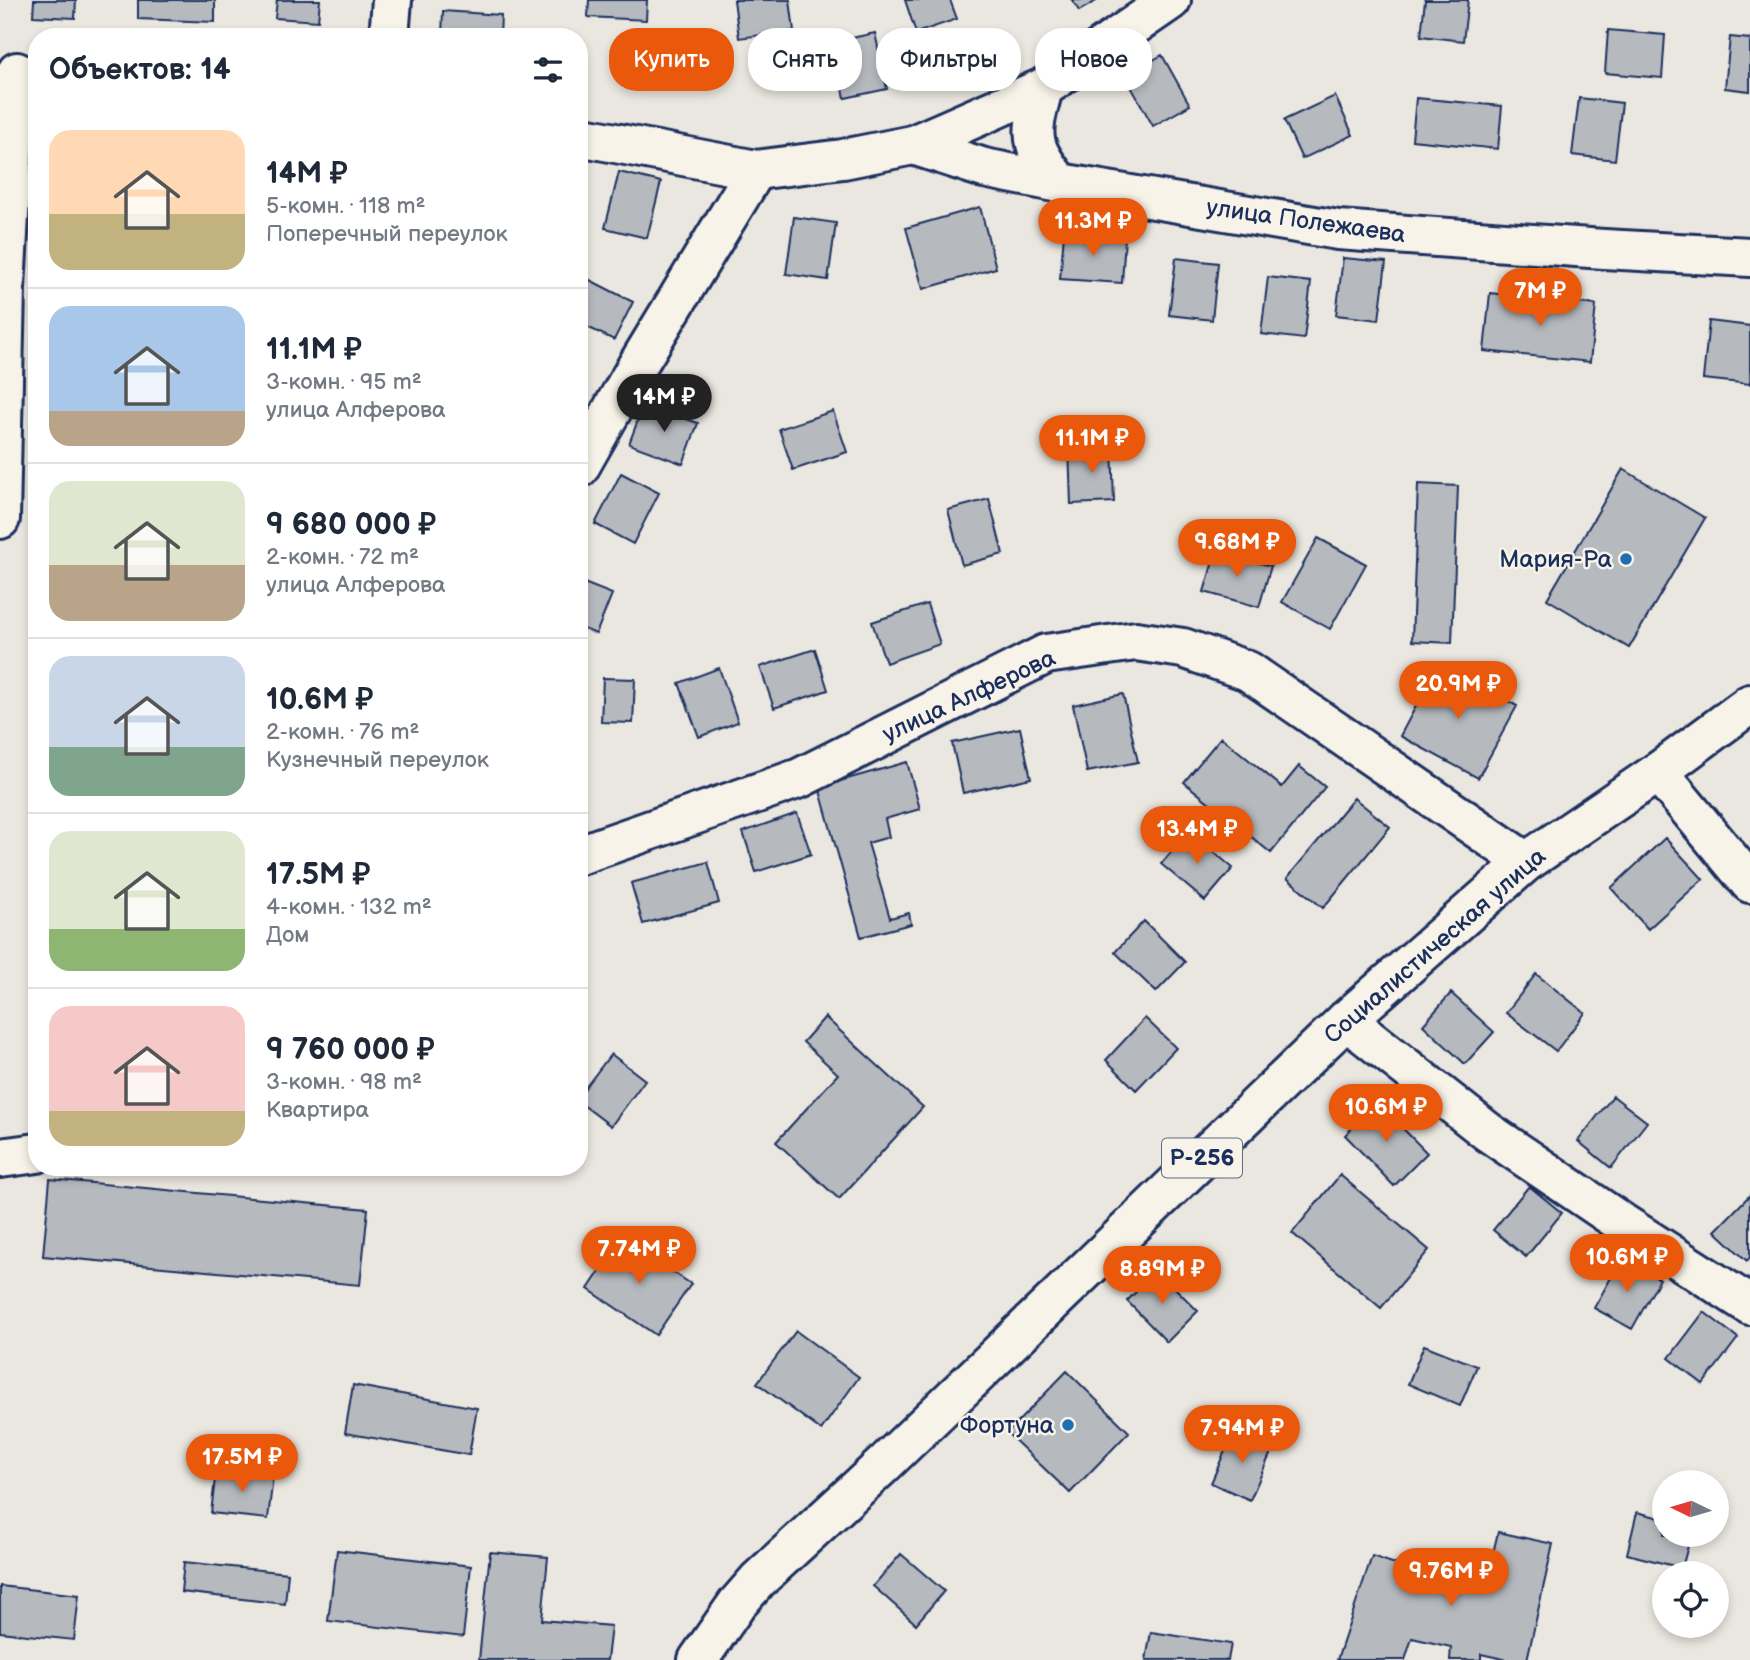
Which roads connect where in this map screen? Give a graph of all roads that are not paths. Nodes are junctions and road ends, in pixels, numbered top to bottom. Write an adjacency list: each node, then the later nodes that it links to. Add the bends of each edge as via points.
1 (392, 0): 3 (street)
2 (1171, 0): 4 (street)
3 (390, 28)
4 (1130, 28)
5 (18, 72): 14 (street, via 5,288)
6 (1036, 91): 9 (street)
7 (1042, 91): 11 (street, via 1036,144)
8 (588, 138): 10 (street, улица Полежаева)
9 (913, 145): 10 (street, улица Полежаева); 11 (street, улица Полежаева, via 984,168)
10 (756, 170): 13 (street)
11 (1060, 183): 12 (street, улица Полежаева, via 1338,230)
12 (1750, 257)
13 (588, 452)
14 (0, 519)
15 (1750, 704): 16 (street, Социалистическая улица / Р-256)
16 (1658, 772): 18 (street, Социалистическая улица / Р-256); 19 (street)
17 (588, 852): 18 (street, улица Алферова, via 800,778 1046,654 1136,641 1183,648 1248,671)
18 (1526, 862): 20 (street, Социалистическая улица / Р-256)
19 (1750, 883)
20 (1346, 1020): 23 (street, via 1488,1132); 24 (street, Социалистическая улица / Р-256, via 750,1588)
21 (28, 1154): 22 (street)
22 (0, 1158)
23 (1750, 1305)
24 (698, 1660)

